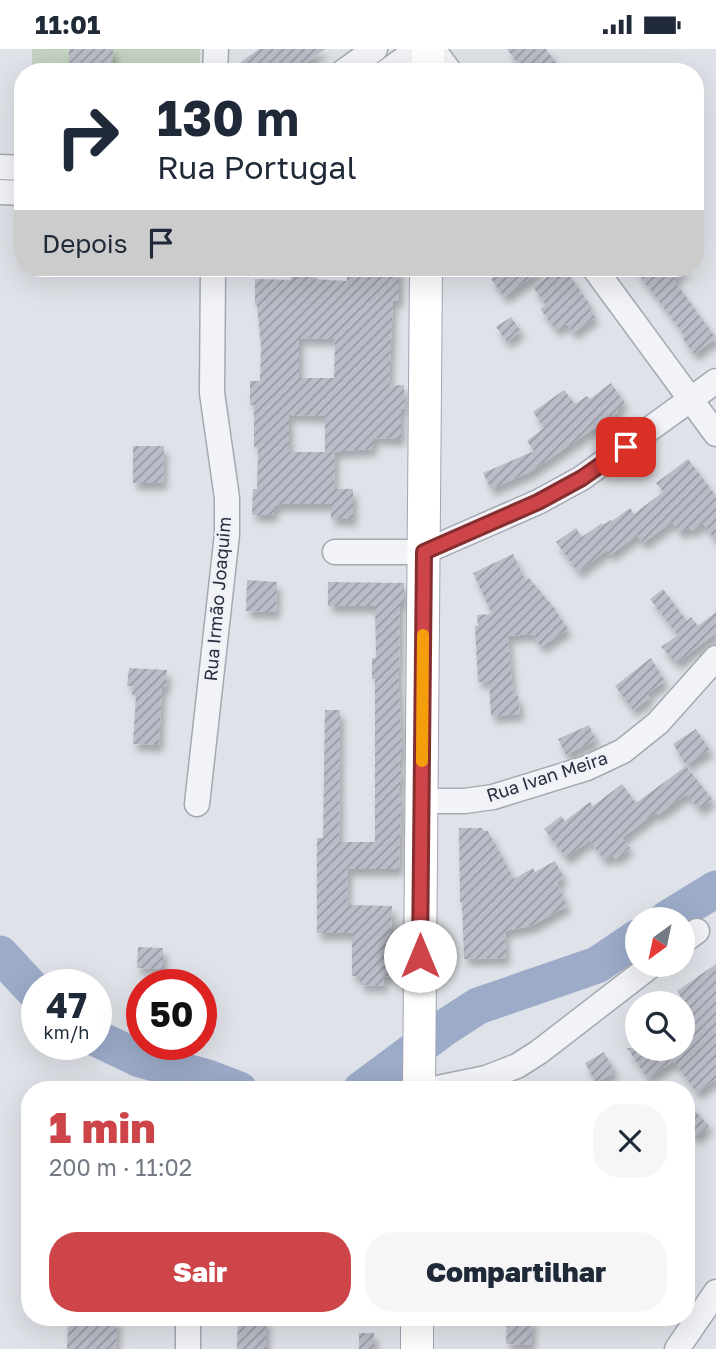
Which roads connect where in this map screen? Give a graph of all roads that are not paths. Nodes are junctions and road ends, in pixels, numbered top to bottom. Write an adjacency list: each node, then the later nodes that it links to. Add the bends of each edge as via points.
1 (375, 49): 4 (street)
2 (418, 49): 5 (street)
3 (431, 49): 6 (street)
4 (355, 63)
5 (399, 63)
6 (443, 63)
7 (214, 277): 17 (street, Rua Irmão Joaquim, via 212,393 227,498 227,534)
8 (426, 277): 14 (main road)
9 (601, 277): 11 (street)
10 (716, 381): 11 (street)
11 (691, 400): 12 (street); 14 (street, via 582,478)
12 (716, 434)
13 (335, 552): 14 (street)
14 (424, 552): 16 (main road)
15 (716, 658): 16 (street, Rua Ivan Meira, via 658,723 623,751 587,768 493,797)
16 (422, 801): 19 (main road)
17 (197, 804)
18 (636, 977): 20 (street, via 539,1052 517,1066)
19 (419, 1081)
20 (475, 1081)
21 (716, 1292): 22 (street)
22 (695, 1323)
23 (188, 1326): 26 (street)
24 (417, 1326): 27 (main road)
25 (693, 1326): 28 (street)
26 (188, 1349)
27 (417, 1349)
28 (677, 1349)

